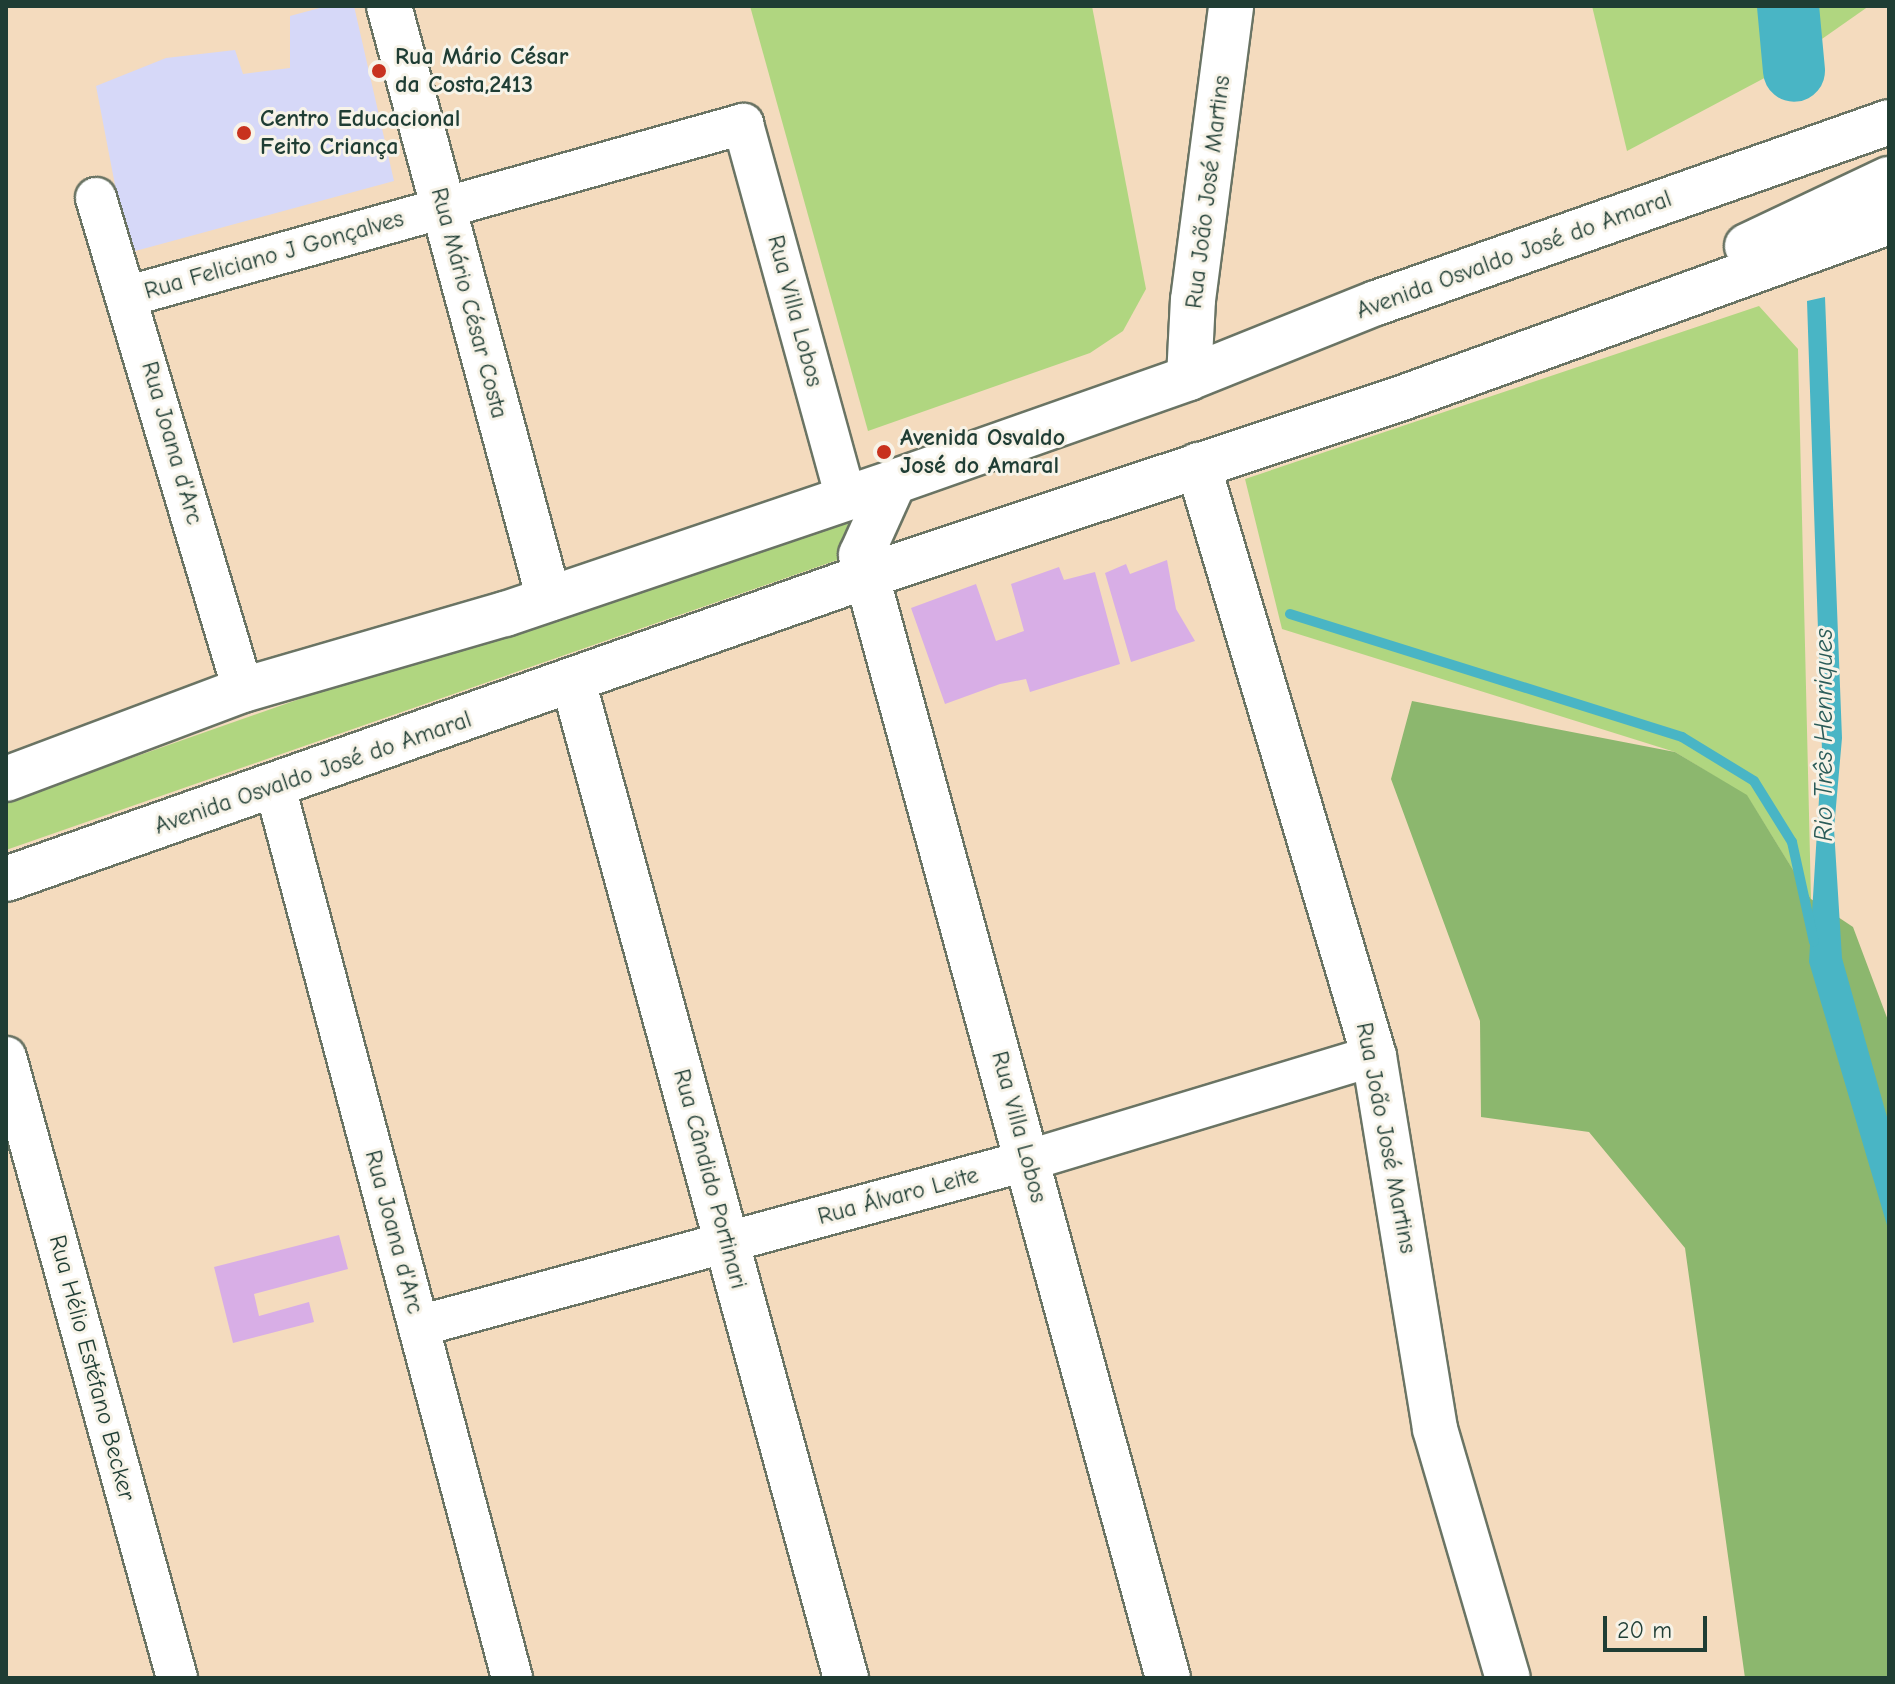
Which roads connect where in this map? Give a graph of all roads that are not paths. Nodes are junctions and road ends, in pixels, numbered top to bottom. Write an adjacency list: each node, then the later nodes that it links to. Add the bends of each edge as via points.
1 (389, 6): 7 (main road, Rua Mário César Costa)
2 (1231, 6): 11 (main road, Rua João José Martins, via 1193,300)
3 (1889, 122): 11 (main road, Avenida Osvaldo José do Amaral, via 1376,303)
4 (743, 124): 7 (street, Rua Feliciano J Gonçalves); 14 (street, Rua Villa Lobos)
5 (1889, 179): 10 (main road, via 1708,264)
6 (96, 198): 9 (street, Rua Joana d'Arc)
7 (443, 206): 9 (street, Rua Feliciano J Gonçalves); 16 (main road, Rua Mário César Costa)
8 (1889, 222): 10 (main road, Avenida Osvaldo José do Amaral)
9 (129, 296): 18 (street, Rua Joana d'Arc)
10 (1619, 316): 12 (main road, Avenida Osvaldo José do Amaral, via 1402,398)
11 (1189, 378): 13 (main road, Avenida Osvaldo José do Amaral)
12 (1198, 465): 15 (main road, Avenida Osvaldo José do Amaral); 22 (main road, Rua João José Martins)
13 (894, 482): 14 (main road, Avenida Osvaldo José do Amaral); 15 (main road, Rua Villa Lobos, via 861,555)
14 (846, 499): 16 (main road, Avenida Osvaldo José do Amaral)
15 (867, 576): 17 (main road, Avenida Osvaldo José do Amaral); 24 (main road, Rua Villa Lobos)
16 (549, 599): 18 (main road, Avenida Osvaldo José do Amaral)
17 (573, 681): 20 (main road, Avenida Osvaldo José do Amaral); 25 (main road, Rua Cândido Portinari)
18 (243, 690): 19 (main road, Avenida Osvaldo José do Amaral)
19 (6, 779)
20 (275, 787): 21 (main road, Avenida Osvaldo José do Amaral); 26 (street, Rua Joana d'Arc)
21 (6, 879)
22 (1374, 1056): 24 (street, Rua Álvaro Leite); 31 (main road, Rua João José Martins, via 1435,1429)
23 (6, 1057): 27 (street, Rua Hélio Estéfano Becker)
24 (1029, 1160): 25 (street, Rua Álvaro Leite); 30 (main road, Rua Villa Lobos)
25 (727, 1243): 26 (street, Rua Álvaro Leite); 29 (main road, Rua Cândido Portinari)
26 (419, 1326): 28 (street, Rua Joana d'Arc)
27 (177, 1678)
28 (512, 1678)
29 (846, 1678)
30 (1168, 1678)
31 (1508, 1678)

